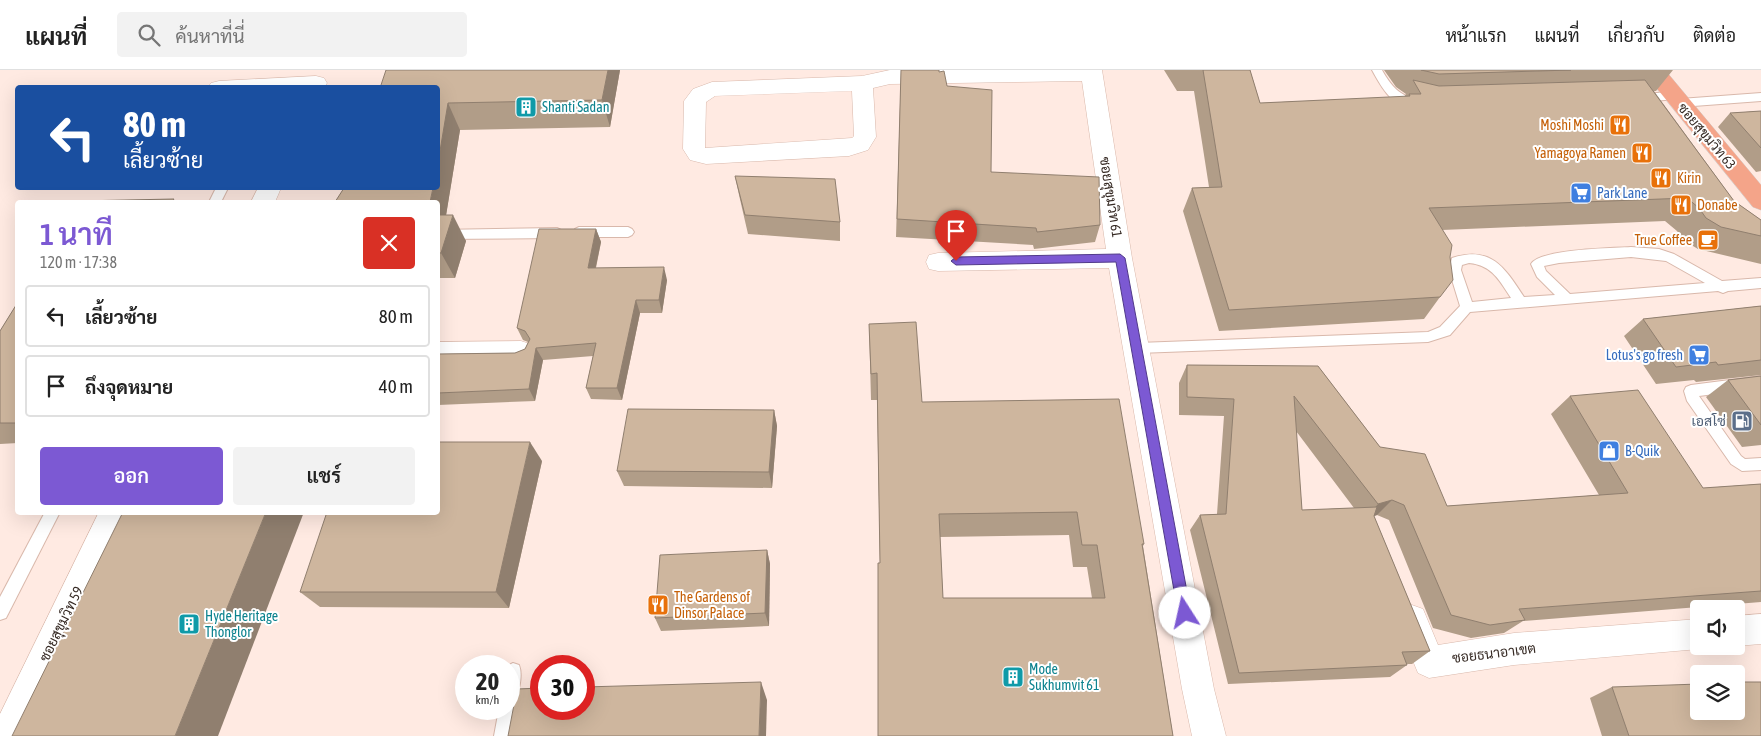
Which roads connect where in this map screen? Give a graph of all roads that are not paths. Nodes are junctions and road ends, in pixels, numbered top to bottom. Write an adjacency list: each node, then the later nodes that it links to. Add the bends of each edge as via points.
1 (1377, 70): 10 (lane, via 1389,92 1403,102)
2 (1653, 70): 9 (main road, ซอยสุขุมวิท 63)
3 (1091, 72): 5 (street, via 890,77); 14 (street, ซอยสุขุมวิท 61)
4 (317, 80): 6 (street)
5 (862, 83): 5 (street, via 712,89 695,101 694,149 706,156 849,148 860,144 865,137)
6 (256, 85)
7 (1761, 97): 9 (lane)
8 (1624, 99): 9 (lane)
9 (1677, 100): 11 (main road, ซอยสุขุมวิท 63)
10 (1425, 104)
11 (1756, 189)
12 (628, 232): 13 (lane)
13 (440, 235)
14 (1120, 258): 15 (street); 21 (street, ซอยสุขุมวิท 61)
15 (938, 262)
16 (1761, 283): 17 (lane)
17 (1723, 288): 18 (lane); 18 (lane, via 1669,256 1655,253 1559,258 1538,264 1541,274)
18 (1568, 300): 19 (lane)
19 (1521, 303): 20 (lane); 20 (lane, via 1496,266 1488,260 1469,258 1456,261 1454,270)
20 (1467, 307): 21 (lane, via 1445,330 1428,337)
21 (1138, 348): 36 (street, ซอยสุขุมวิท 61)
22 (521, 352): 23 (street)
23 (440, 353)
24 (1761, 382): 25 (lane, via 1691,391 1736,460 1742,465)
25 (1761, 464)
26 (51, 515): 29 (lane)
27 (113, 515): 34 (street, ซอยสุขุมวิท 59)
28 (1401, 592): 32 (street, ซอยธนาอาเขต, via 1429,662 1514,649)
29 (0, 612)
30 (1761, 629): 31 (street)
31 (1745, 630)
32 (1690, 635)
33 (505, 720): 35 (lane)
34 (7, 736)
35 (502, 736)
36 (1209, 736)

